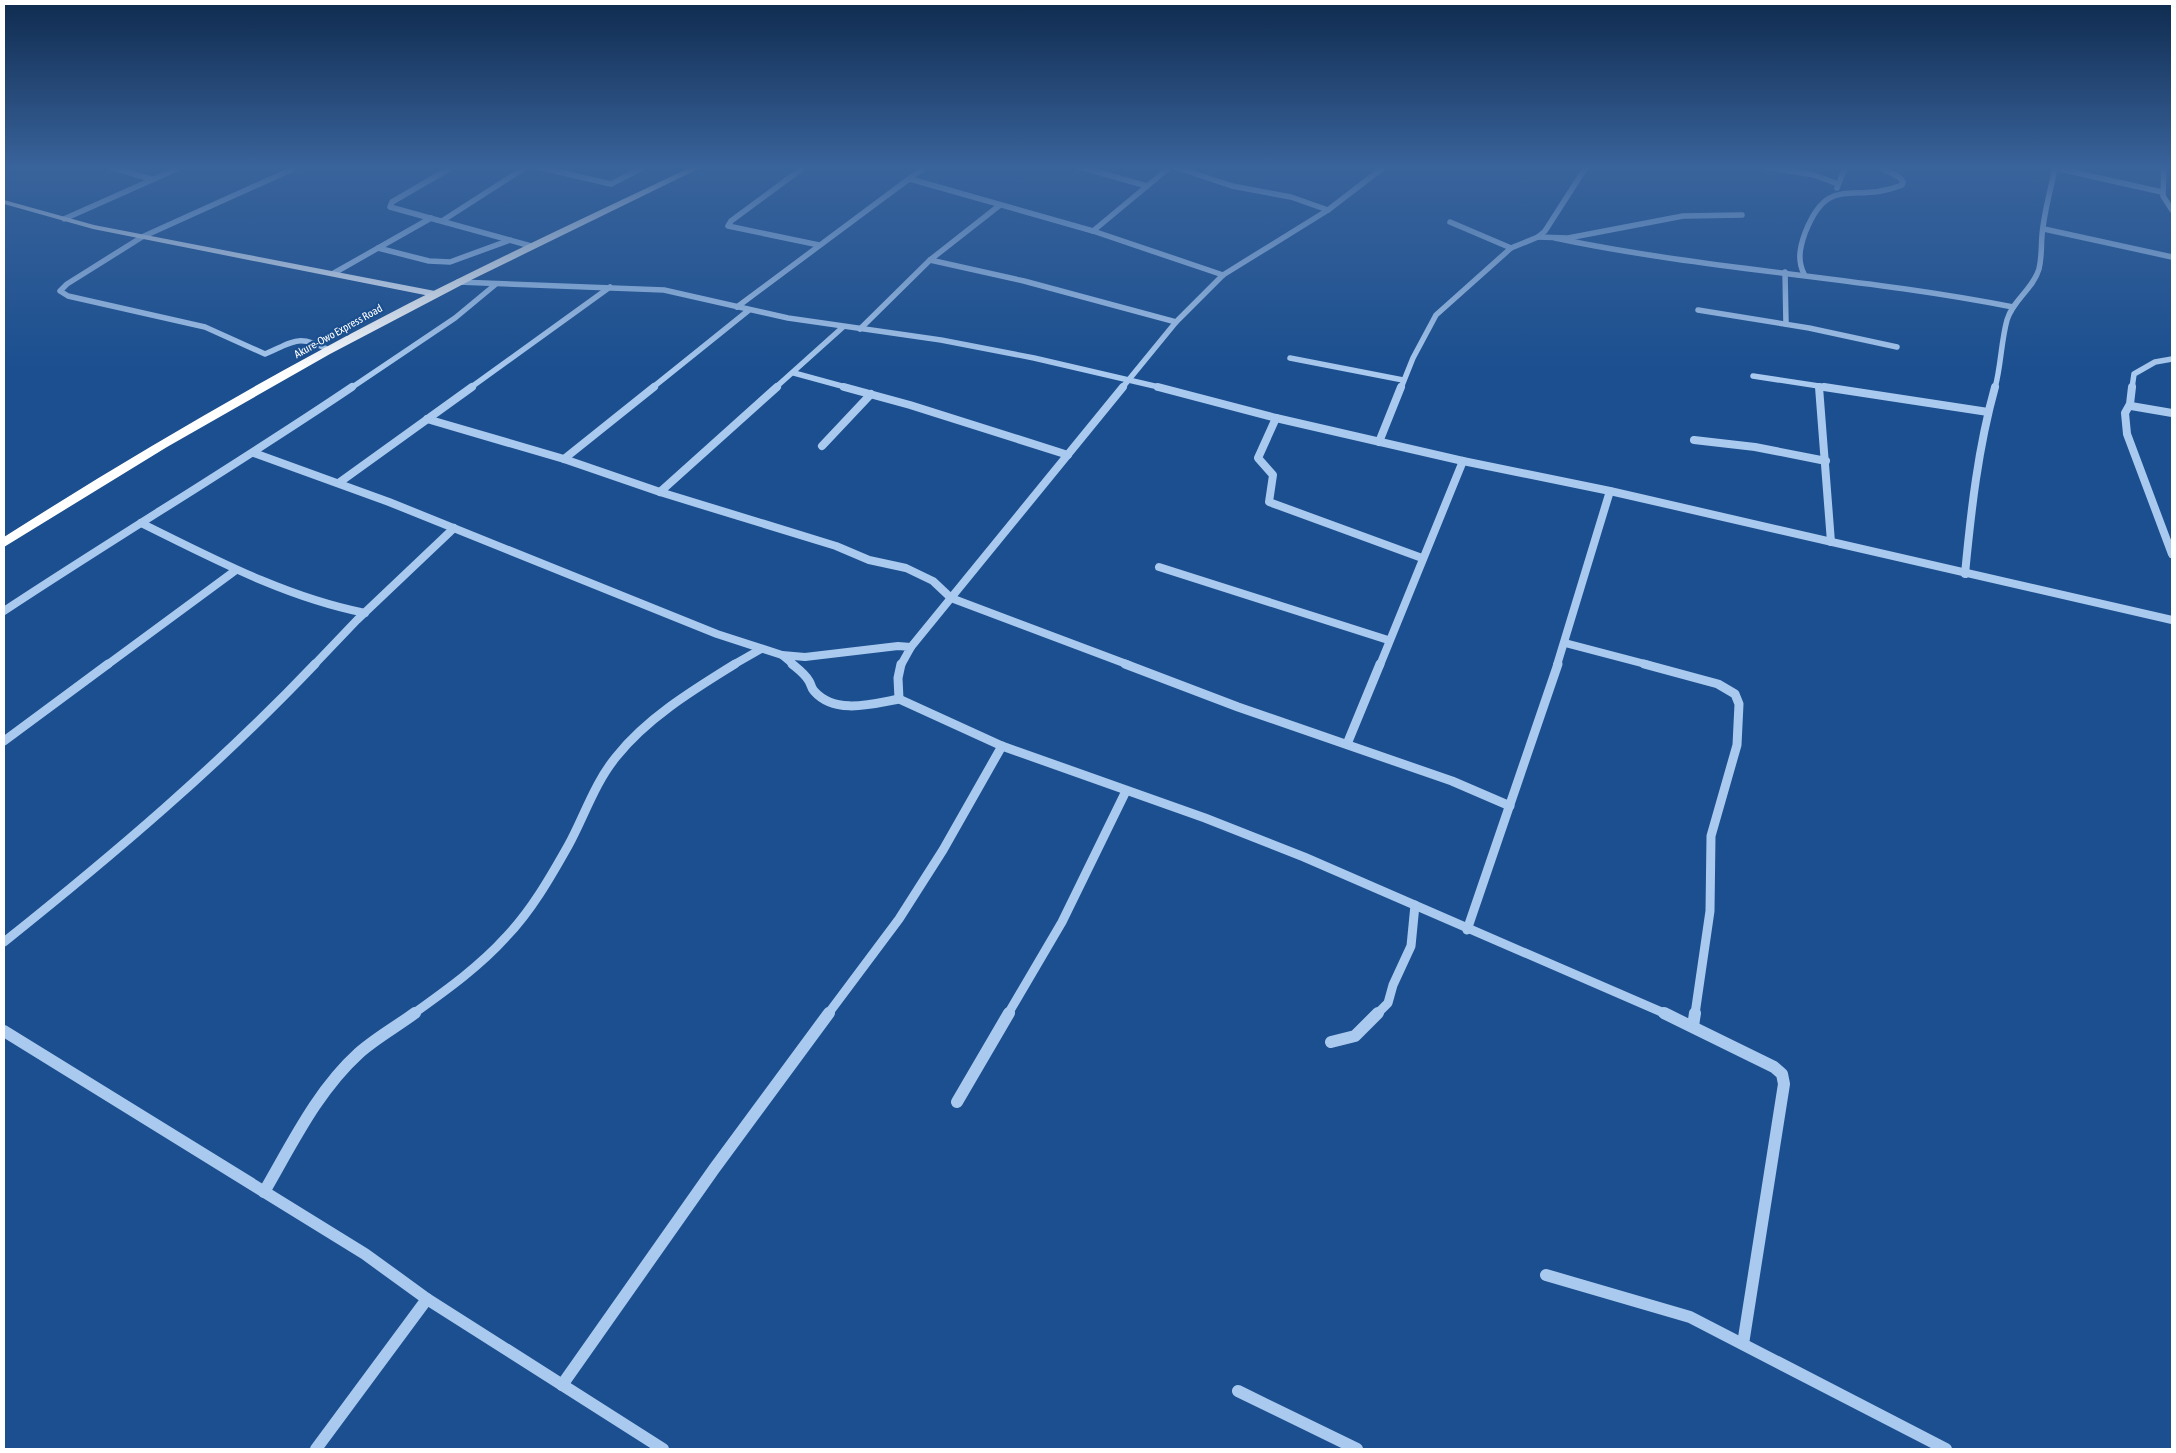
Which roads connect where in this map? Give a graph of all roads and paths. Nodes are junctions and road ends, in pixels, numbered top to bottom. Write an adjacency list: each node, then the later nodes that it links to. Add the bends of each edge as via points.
1 (132, 235): 16 (main road)
2 (147, 235): 16 (street)
3 (401, 235): 22 (street)
4 (492, 235): 19 (street)
5 (555, 235): 21 (highway, Akure-Owo Express Road)
6 (770, 235): 20 (street)
7 (833, 235): 20 (street)
8 (962, 235): 25 (street)
9 (1105, 235): 28 (street)
10 (1287, 235): 28 (street)
11 (1480, 235): 23 (street)
12 (1577, 235): 18 (street)
13 (1805, 235): 29 (street, via 1799,262)
14 (2044, 235): 35 (street, via 2043,252 2034,282)
15 (2074, 235): 24 (street)
16 (142, 237): 27 (main road); 43 (street, via 60,291 68,296 205,327 264,354 302,339)
17 (1538, 237): 18 (street); 23 (street)
18 (1555, 238): 26 (street, via 1626,253)
19 (510, 240): 21 (street); 22 (street, via 450,262)
20 (819, 245): 34 (street)
21 (531, 246): 30 (highway, Akure-Owo Express Road)
22 (378, 248): 27 (street)
23 (1511, 248): 49 (street, via 1436,315)
24 (2172, 257)
25 (930, 260): 38 (street); 41 (street)
26 (1785, 272): 29 (street); 39 (street)
27 (334, 273): 33 (main road)
28 (1223, 274): 38 (street)
29 (1804, 274): 35 (street, via 1948,294)
30 (458, 282): 31 (street); 33 (highway, Akure-Owo Express Road)
31 (496, 284): 32 (street); 60 (street, via 455,318)
32 (610, 287): 34 (street, via 684,293); 56 (street)
33 (435, 294): 43 (highway, Akure-Owo Express Road)
34 (737, 307): 36 (street)
35 (2013, 307): 53 (street, via 2007,320 2000,369)
36 (749, 310): 40 (street); 62 (street)
37 (1698, 310): 39 (street)
38 (1176, 322): 48 (street)
39 (1786, 324): 42 (street)
40 (842, 327): 41 (street); 46 (street)
41 (860, 329): 48 (street, via 1016,354)
42 (1897, 347)
43 (329, 350): 72 (highway, Akure-Owo Express Road, via 153,451)
44 (1290, 358): 49 (street)
45 (2172, 360): 52 (street, via 2155,362 2134,374)
46 (794, 373): 51 (street); 67 (street)
47 (1753, 376): 50 (street)
48 (1128, 379): 55 (street); 61 (street)
49 (1403, 380): 58 (street)
50 (1819, 387): 53 (street); 64 (street)
51 (871, 394): 59 (street); 61 (street)
52 (2131, 406): 54 (street); 70 (street, via 2125,413 2128,434)
53 (1988, 412): 77 (street, via 1970,508)
54 (2172, 413)
55 (1276, 418): 58 (street); 74 (street, via 1258,458 1273,475 1269,502)
56 (427, 419): 62 (street); 65 (street)
57 (1694, 440): 64 (street, via 1754,447)
58 (1380, 442): 63 (street)
59 (822, 446)
60 (254, 453): 65 (street); 68 (street)
61 (1068, 455): 78 (street)
62 (564, 459): 67 (street)
63 (1463, 461): 66 (street); 74 (street)
64 (1826, 461): 71 (street)
65 (340, 482): 69 (street)
66 (1610, 491): 71 (street); 83 (street)
67 (660, 492): 78 (street, via 836,546 869,560 906,568 933,581)
68 (141, 523): 76 (street); 79 (street)
69 (454, 528): 80 (street); 85 (street)
70 (2168, 529): 73 (street)
71 (1831, 542): 77 (street)
72 (4, 543)
73 (2172, 554)
74 (1422, 558): 82 (street)
75 (1159, 567): 82 (street)
76 (236, 570): 80 (street, via 338,609); 88 (street)
77 (1965, 574): 81 (street)
78 (952, 598): 84 (street); 89 (street)
79 (4, 611)
80 (365, 613): 95 (street, via 281,700 185,791)
81 (2172, 620)
82 (1388, 640): 89 (street)
83 (1565, 642): 92 (street); 96 (street, via 1718,684 1735,694 1739,704 1737,745 1711,836 1710,911)
84 (911, 647): 86 (street, via 806,657); 87 (street, via 897,678)
85 (761, 649): 86 (street); 100 (street, via 729,667 656,720 624,748 605,771 569,844 507,936 471,972 358,1054 312,1109)
86 (782, 655): 87 (street, via 808,679 813,690 836,704 861,705)
87 (899, 699): 90 (street)
88 (4, 741)
89 (1347, 744): 92 (street, via 1452,781)
90 (1002, 746): 91 (street); 104 (street, via 943,850 899,919 714,1169)
91 (1126, 791): 93 (street, via 1259,840); 99 (street, via 1062,922)
92 (1510, 806): 94 (street)
93 (1415, 905): 94 (street); 98 (street, via 1411,946 1388,1003 1354,1036)
94 (1467, 930): 96 (street)
95 (4, 942)
96 (1693, 1026): 103 (street, via 1774,1067 1782,1074 1784,1084)
97 (4, 1031): 100 (street)
98 (1331, 1042)
99 (956, 1102)
100 (264, 1192): 102 (street, via 365,1254)
101 (1546, 1275): 103 (street, via 1690,1317)
102 (427, 1299): 104 (street); 106 (street)
103 (1743, 1344): 109 (street)
104 (562, 1385): 107 (street)
105 (1238, 1391): 108 (street)
106 (316, 1449)
107 (664, 1449)
108 (1357, 1449)
109 (1946, 1449)

